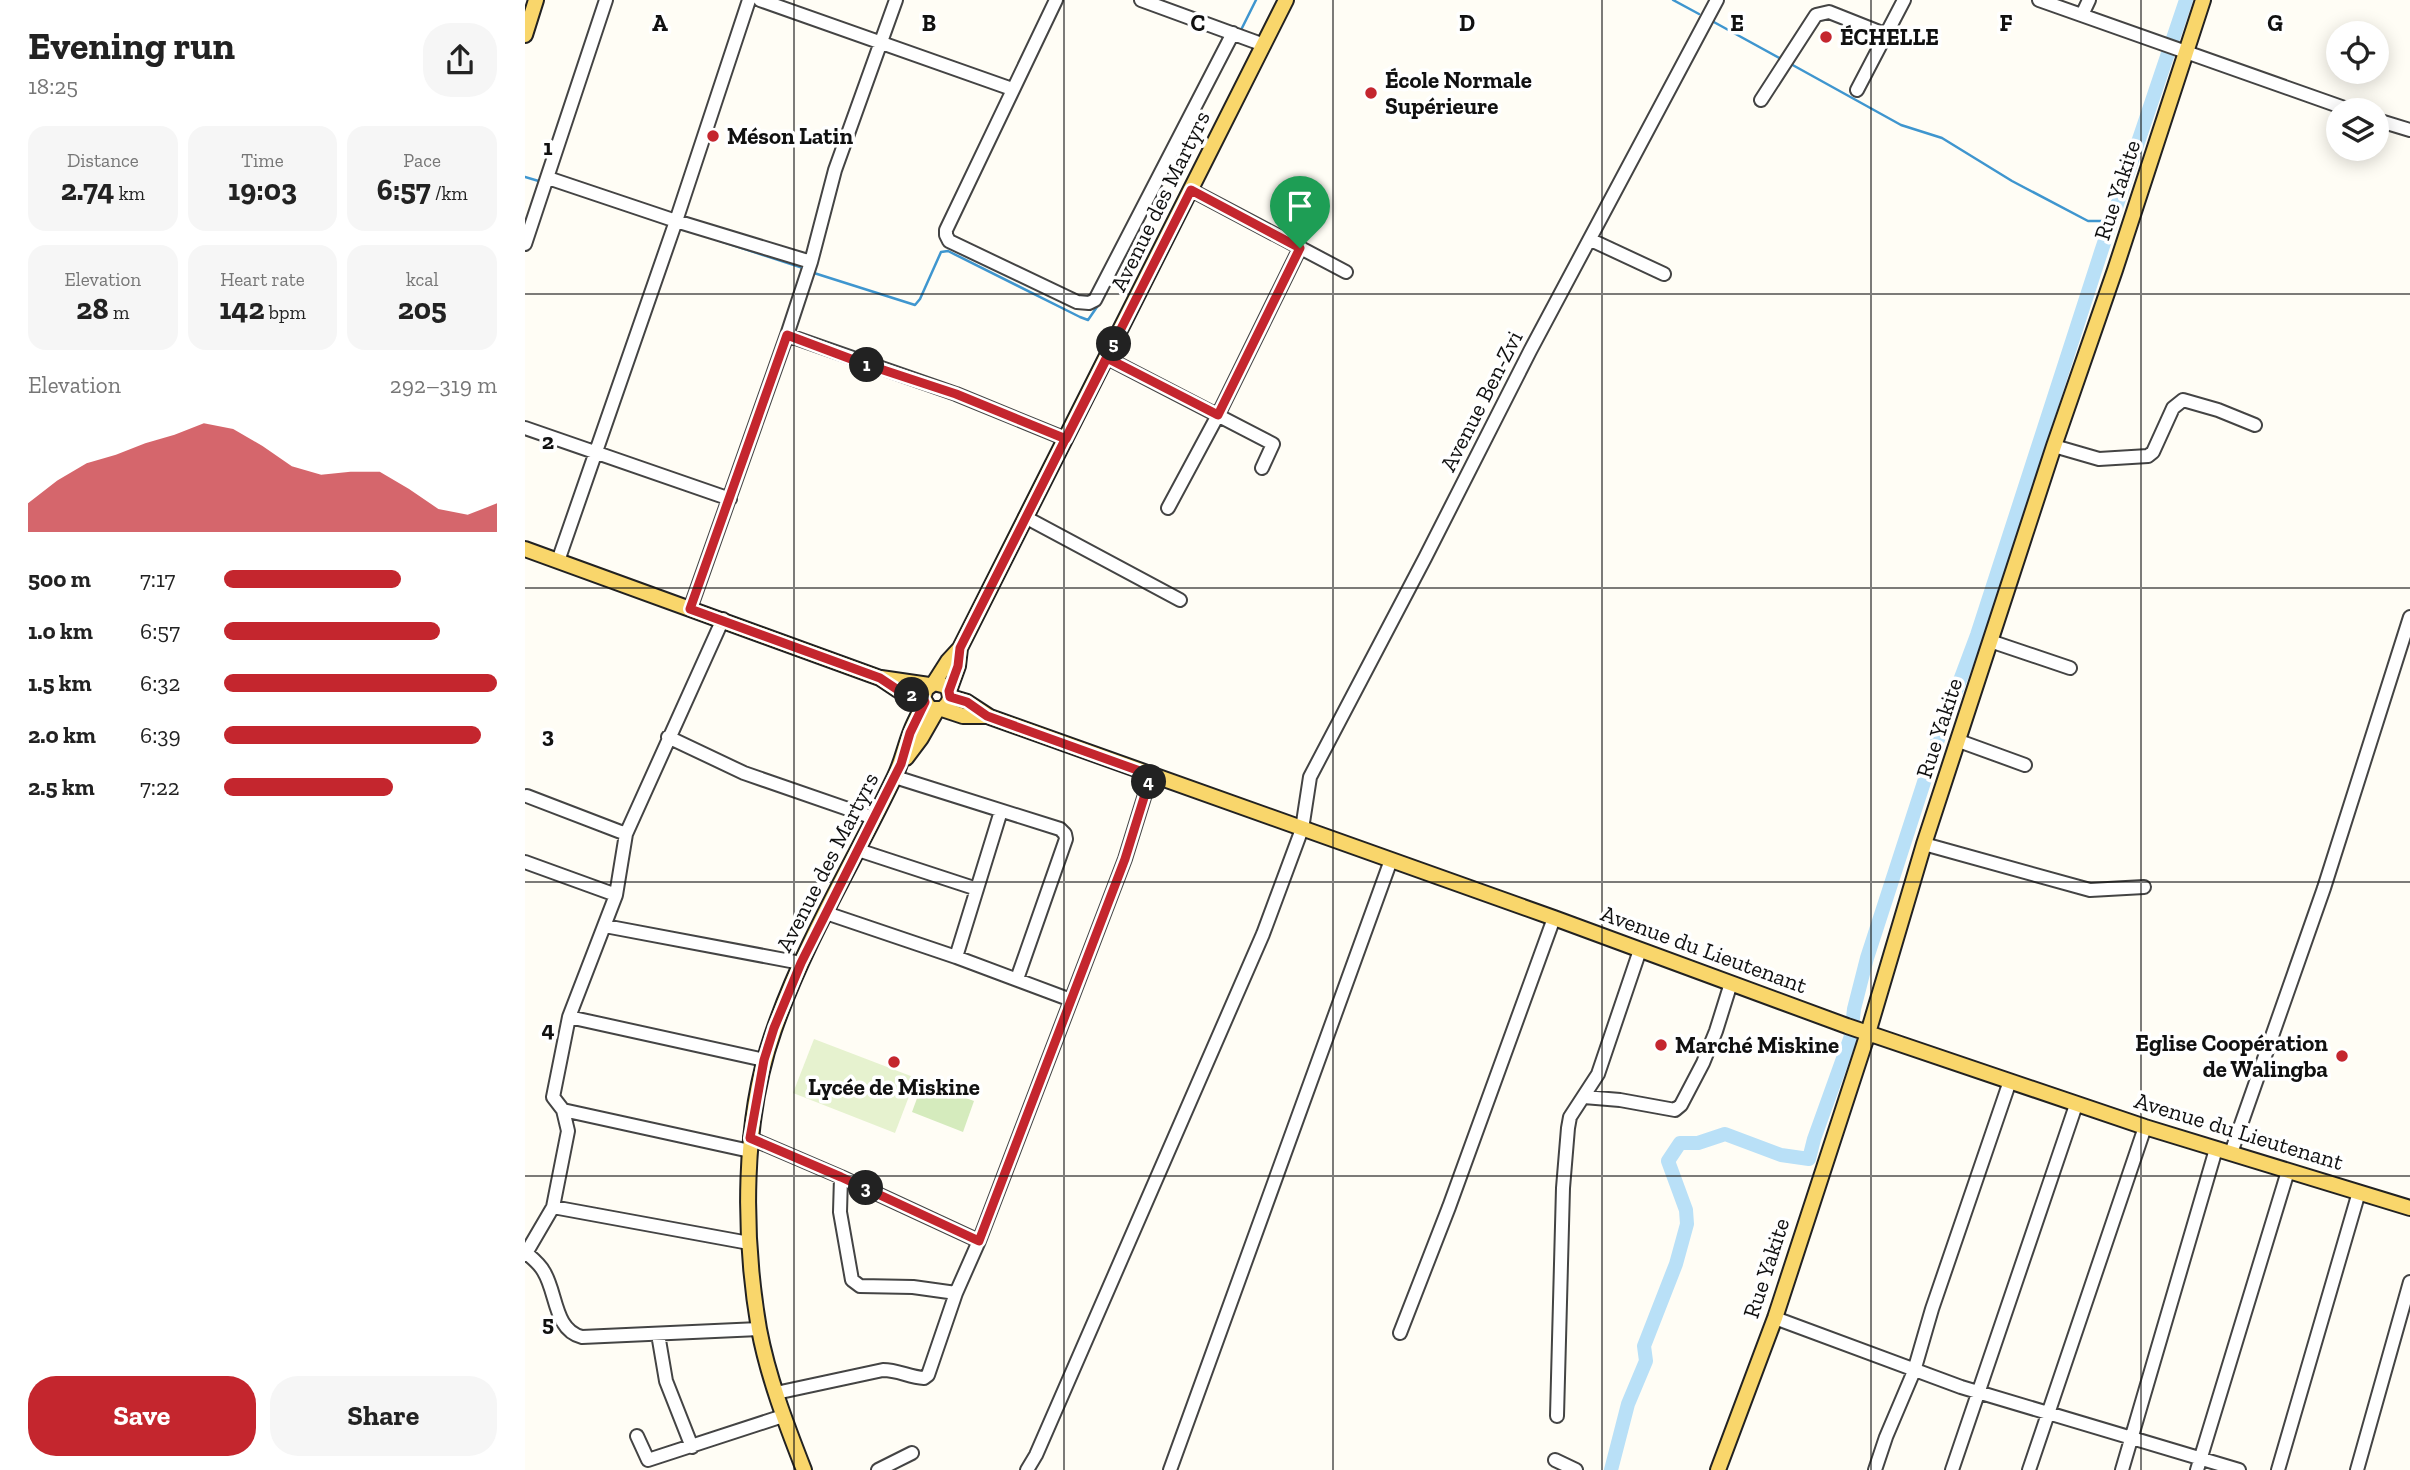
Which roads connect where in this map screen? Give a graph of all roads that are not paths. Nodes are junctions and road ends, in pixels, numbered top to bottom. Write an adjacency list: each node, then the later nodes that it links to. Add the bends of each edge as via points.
1 (536, 0): 18 (main road)
2 (606, 0): 28 (street)
3 (749, 0): 30 (street)
4 (760, 0): 19 (street)
5 (895, 0): 19 (street)
6 (1056, 0): 22 (street)
7 (1141, 0): 14 (street)
8 (1286, 0): 20 (main road, Avenue des Martyrs)
9 (1717, 0): 31 (street, Avenue Ben-Zvi)
10 (1904, 0): 17 (street)
11 (2039, 0): 15 (street)
12 (2089, 0): 15 (street)
13 (2203, 0): 21 (main road, Rue Yakite)
14 (1159, 3): 16 (street)
15 (2082, 15): 21 (street)
16 (1233, 33): 20 (street); 22 (street, via 1095,300 1089,303 1028,281 946,235)
17 (1887, 34): 23 (street); 24 (street, via 1829,12 1816,15)
18 (525, 35)
19 (880, 44): 22 (street); 34 (street, via 835,170)
20 (1264, 44): 29 (main road, Avenue des Martyrs)
21 (2183, 52): 25 (street); 43 (main road, Rue Yakite)
22 (1012, 89)
23 (1857, 90)
24 (1761, 100)
25 (2326, 102)
26 (2389, 124): 27 (street)
27 (2410, 130)
28 (548, 178): 30 (street); 32 (street)
29 (1191, 190): 33 (street); 38 (main road, Avenue des Martyrs)
30 (676, 221): 34 (street); 44 (street)
31 (1591, 240): 36 (street); 66 (street, Avenue Ben-Zvi, via 1310,777)
32 (525, 244)
33 (1300, 248): 35 (street); 39 (street)
34 (811, 262): 37 (street)
35 (1346, 272)
36 (1664, 274)
37 (787, 335): 42 (street, via 956,394); 46 (street)
38 (1107, 358): 39 (street); 42 (main road, Avenue des Martyrs)
39 (1218, 415): 45 (street, via 1273,444); 47 (street)
40 (2255, 425): 43 (street, via 2183,400 2173,408 2148,456 2099,459)
41 (525, 428): 44 (street)
42 (1066, 439): 48 (main road, Avenue des Martyrs)
43 (2054, 446): 55 (main road, Rue Yakite)
44 (597, 453): 46 (street); 50 (street)
45 (1262, 468)
46 (730, 499): 52 (street)
47 (1167, 508)
48 (1025, 517): 51 (street); 57 (main road, Avenue des Martyrs, via 960,648 958,666)
49 (525, 549): 50 (main road, Avenue du Lieutenant)
50 (558, 561): 52 (main road, Avenue du Lieutenant)
51 (1180, 600)
52 (690, 609): 54 (main road, Avenue du Lieutenant)
53 (2410, 617): 94 (street, via 2324,888)
54 (723, 620): 57 (main road, Avenue du Lieutenant, via 880,678 898,690); 58 (street)
55 (1990, 641): 56 (street); 59 (main road, Rue Yakite)
56 (2070, 668)
57 (936, 697): 61 (main road, Avenue des Martyrs, via 910,733); 62 (main road, Avenue du Lieutenant, via 963,716 987,716)
58 (669, 737): 65 (street, via 744,773); 67 (street)
59 (1959, 741): 60 (street); 68 (main road, Rue Yakite)
60 (2025, 765)
61 (898, 771): 64 (street); 65 (main road, Avenue des Martyrs)
62 (1151, 775): 66 (main road, Avenue du Lieutenant); 83 (street, via 1125,859)
63 (527, 796): 67 (street)
64 (1001, 811): 73 (street); 81 (street, via 1060,829 1066,839)
65 (874, 818): 69 (main road, Avenue des Martyrs)
66 (1302, 829): 70 (main road, Avenue du Lieutenant); 123 (street, Avenue Ben-Zvi, via 1263,934)
67 (626, 834): 74 (street)
68 (1924, 844): 72 (street, via 2090,890); 85 (main road, Rue Yakite)
69 (858, 850): 73 (street); 75 (main road, Avenue des Martyrs)
70 (1391, 860): 76 (main road, Avenue du Lieutenant); 124 (street)
71 (525, 862): 74 (street)
72 (2144, 887)
73 (977, 889): 79 (street)
74 (617, 895): 77 (street)
75 (826, 913): 79 (street); 80 (main road, Avenue des Martyrs)
76 (1554, 918): 78 (main road, Avenue du Lieutenant); 107 (street)
77 (605, 926): 80 (street); 84 (street)
78 (1640, 950): 82 (main road, Avenue du Lieutenant); 88 (street, via 1598,1073)
79 (956, 957): 81 (street)
80 (801, 963): 86 (main road, Avenue des Martyrs)
81 (1017, 979): 83 (street)
82 (1731, 983): 85 (main road, Avenue du Lieutenant); 88 (street, via 1703,1063 1675,1110)
83 (1071, 1000): 100 (street)
84 (569, 1017): 86 (street); 90 (street, via 553,1097)
85 (1865, 1032): 87 (main road, Avenue du Lieutenant); 105 (main road, Rue Yakite)
86 (764, 1060): 92 (main road, Avenue des Martyrs)
87 (2010, 1081): 89 (main road, Avenue du Lieutenant); 109 (street)
88 (1584, 1097): 114 (street, via 1568,1128)
89 (2076, 1105): 91 (main road, Avenue du Lieutenant); 110 (street)
90 (563, 1110): 92 (street); 98 (street, via 568,1131)
91 (2145, 1127): 93 (main road, Avenue du Lieutenant); 112 (street)
92 (750, 1145): 96 (street); 101 (main road, Avenue des Martyrs)
93 (2216, 1149): 94 (main road, Avenue du Lieutenant); 116 (street)
94 (2231, 1153): 95 (main road, Avenue du Lieutenant)
95 (2288, 1171): 97 (main road, Avenue du Lieutenant); 120 (street)
96 (841, 1177): 100 (street); 104 (street, via 840,1212 852,1280 860,1286)
97 (2359, 1192): 99 (main road, Avenue du Lieutenant); 132 (street)
98 (553, 1207): 101 (street); 102 (street)
99 (2410, 1208)
100 (979, 1241): 104 (street)
101 (749, 1243): 106 (main road, Avenue des Martyrs)
102 (526, 1253): 108 (street, via 546,1274 567,1329 574,1335)
103 (2410, 1282): 133 (street)
104 (956, 1293): 111 (street, via 924,1378 883,1370)
105 (1775, 1318): 109 (street); 126 (main road, Rue Yakite)
106 (759, 1329): 108 (street); 111 (main road, Avenue des Martyrs)
107 (1400, 1333)
108 (658, 1334): 117 (street, via 666,1381)
109 (1914, 1371): 110 (street); 127 (street)
110 (1980, 1392): 112 (street); 128 (street)
111 (776, 1393): 113 (main road, Avenue des Martyrs)
112 (2048, 1413): 116 (street); 129 (street)
113 (783, 1416): 117 (street); 121 (main road, Avenue des Martyrs)
114 (1557, 1416)
115 (637, 1436): 117 (street, via 648,1461)
116 (2132, 1437): 120 (street); 130 (street)
117 (692, 1447)
118 (912, 1453): 122 (street)
119 (1555, 1460): 125 (street)
120 (2199, 1464): 131 (street)
121 (804, 1470)
122 (878, 1470)
123 (1027, 1470)
124 (1170, 1470)
125 (1576, 1470)
126 (1718, 1470)
127 (1875, 1470)
128 (1952, 1470)
129 (2029, 1470)
130 (2122, 1470)
131 (2239, 1470)
132 (2278, 1470)
133 (2357, 1470)

